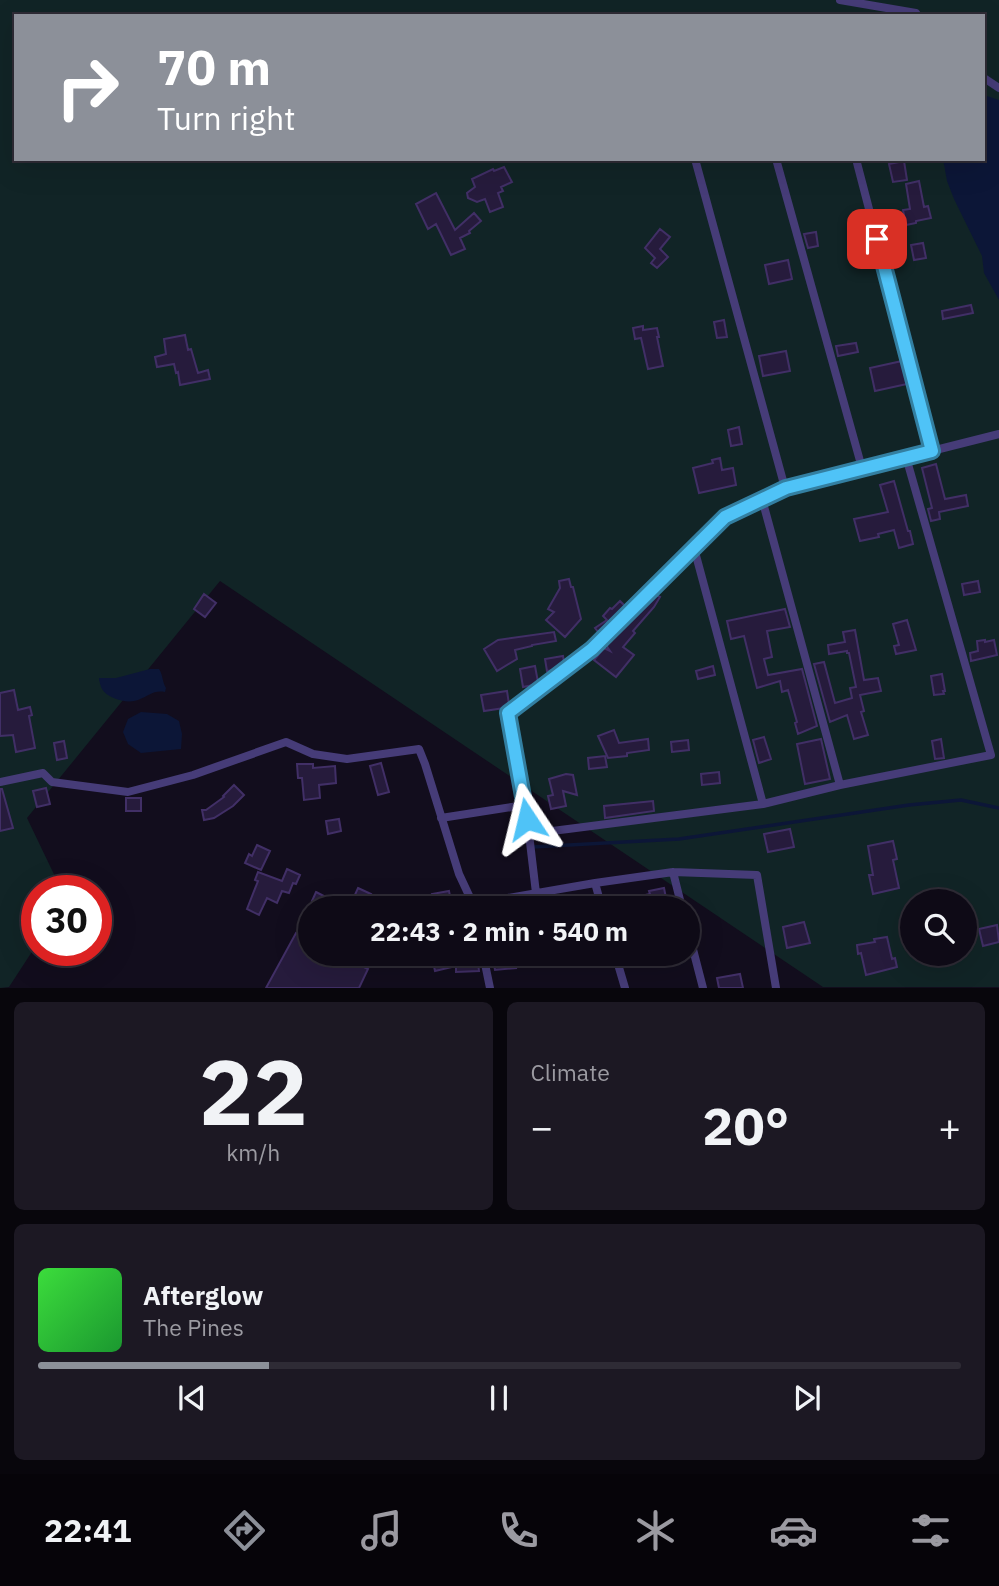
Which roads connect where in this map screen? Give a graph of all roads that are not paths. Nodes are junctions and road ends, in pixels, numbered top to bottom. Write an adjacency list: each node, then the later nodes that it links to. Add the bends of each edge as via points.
1 (840, 0): 2 (street)
2 (917, 14)
3 (696, 161): 10 (street)
4 (777, 161): 9 (street)
5 (857, 161): 7 (street)
6 (999, 434): 7 (street)
7 (932, 451): 8 (street)
8 (906, 457): 9 (street); 14 (street, via 991,755)
9 (862, 468): 10 (street)
10 (786, 488): 11 (street)
11 (762, 499): 12 (street, via 725,517); 14 (street)
12 (694, 548): 15 (street); 16 (street, via 592,649 508,713)
13 (0, 782): 17 (street, via 43,773 52,782 128,792 286,742 313,754 347,759 419,749)
14 (840, 785): 15 (street)
15 (763, 804): 18 (street)
16 (525, 805): 17 (street); 18 (street)
17 (441, 818): 22 (street)
18 (529, 834): 21 (street)
19 (673, 872): 20 (street); 25 (street); 32 (street, via 757,875)
20 (595, 883): 21 (street); 24 (street)
21 (536, 893): 23 (street)
22 (469, 896)
23 (521, 896)
24 (599, 896)
25 (679, 896)
26 (485, 966): 29 (street)
27 (619, 966): 30 (street)
28 (697, 966): 31 (street)
29 (490, 988)
30 (625, 988)
31 (703, 988)
32 (776, 988)

